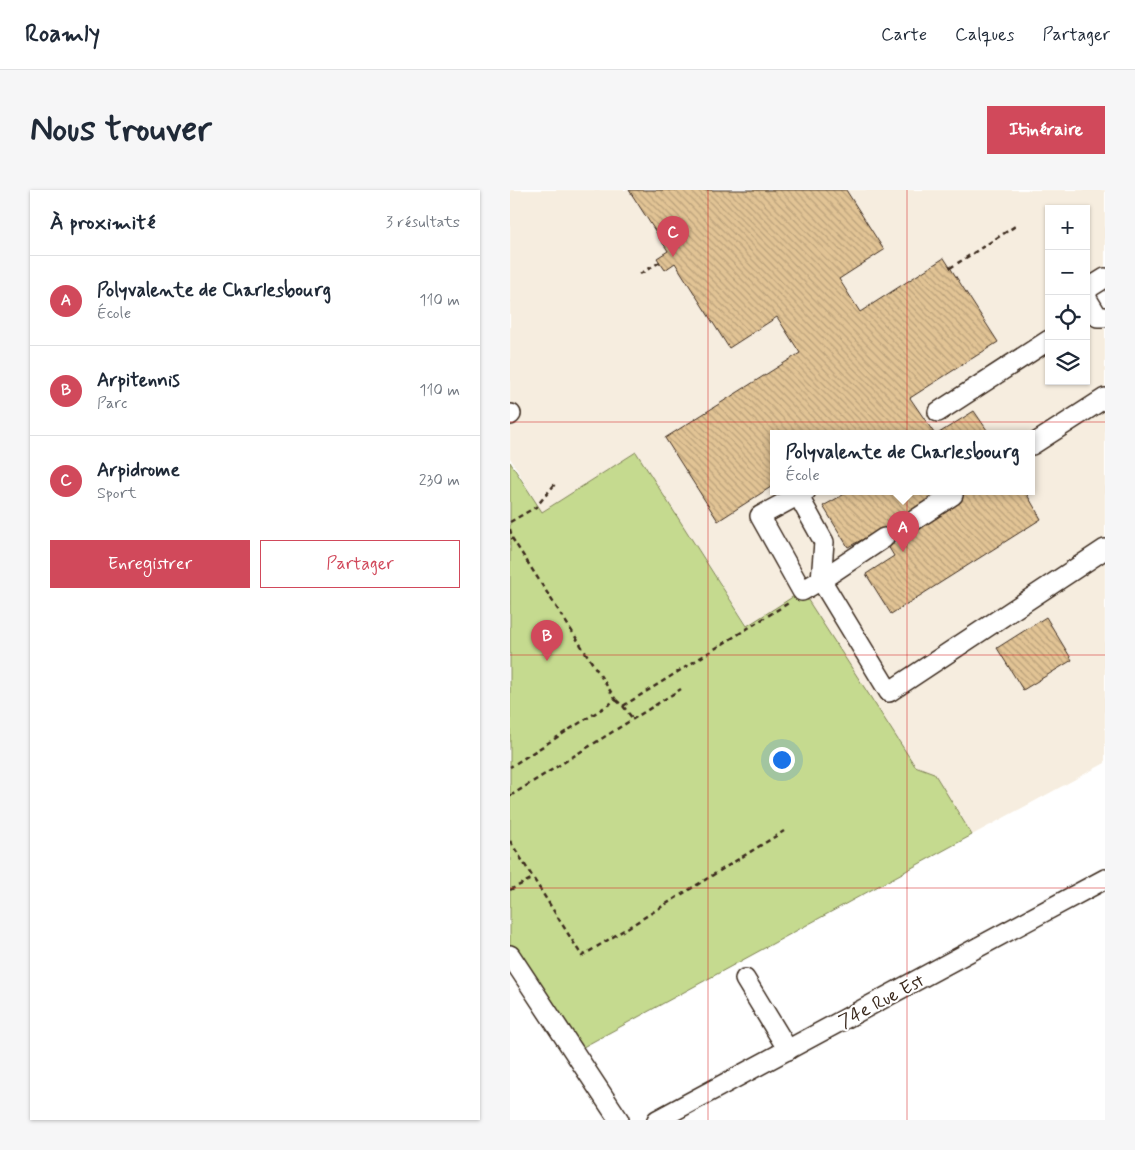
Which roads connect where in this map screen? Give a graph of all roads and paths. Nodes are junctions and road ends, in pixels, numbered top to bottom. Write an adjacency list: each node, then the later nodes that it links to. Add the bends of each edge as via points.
1 (1017, 225): 3 (path)
2 (660, 262): 4 (path)
3 (950, 268)
4 (640, 274)
5 (1105, 278): 6 (street)
6 (1090, 291)
7 (1087, 295): 8 (street, via 1098,317)
8 (1105, 317)
9 (1045, 343): 11 (street)
10 (1105, 398): 12 (street)
11 (938, 412)
12 (1035, 443)
13 (555, 484): 17 (path, via 536,506)
14 (798, 495): 22 (street, via 760,516 802,591)
15 (803, 495): 22 (street, via 824,542)
16 (953, 495): 18 (street)
17 (510, 522)
18 (907, 525)
19 (510, 530): 25 (path, via 512,538)
20 (884, 538): 22 (street)
21 (1105, 549): 22 (street, via 889,692)
22 (821, 580)
23 (796, 604): 26 (path, via 793,600)
24 (681, 689): 27 (path)
25 (616, 700): 26 (path); 28 (path)
26 (623, 706): 27 (path)
27 (633, 719): 29 (path)
28 (510, 767)
29 (510, 796)
30 (784, 831): 32 (path, via 582,956)
31 (510, 841): 32 (path)
32 (533, 878): 34 (path)
33 (1105, 879): 37 (street, 74e Rue Est)
34 (510, 890)
35 (510, 954): 38 (street)
36 (746, 979): 37 (street)
37 (788, 1050): 39 (street, 74e Rue Est)
38 (619, 1120)
39 (657, 1120)

